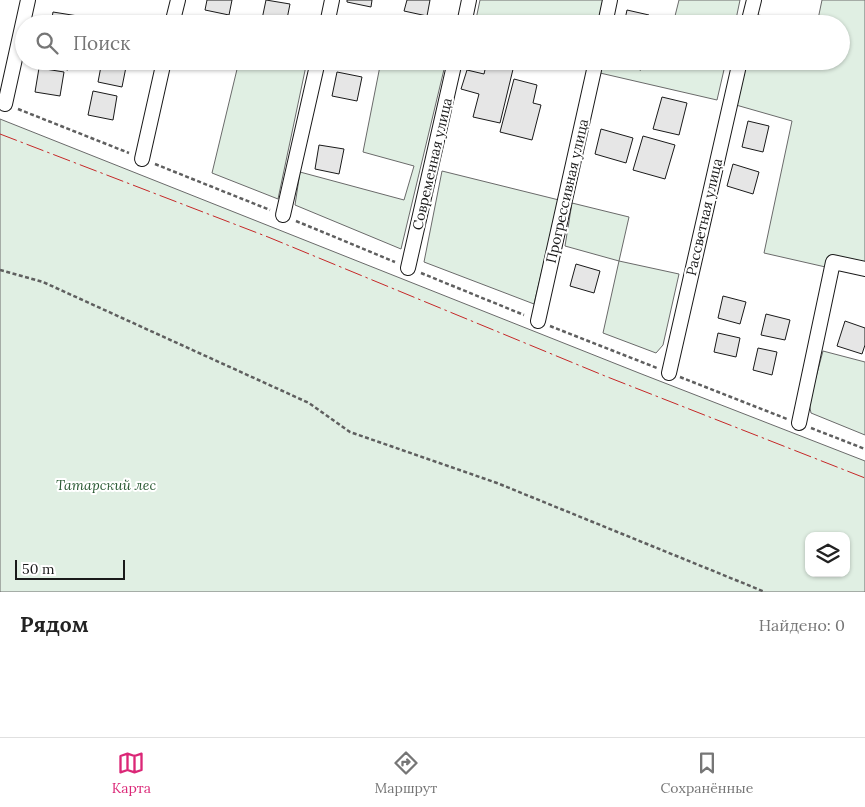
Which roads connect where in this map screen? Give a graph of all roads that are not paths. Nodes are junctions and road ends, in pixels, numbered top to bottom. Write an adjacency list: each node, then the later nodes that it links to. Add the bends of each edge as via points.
1 (28, 0): 7 (street)
2 (178, 0): 8 (street)
3 (332, 0): 9 (street)
4 (470, 0): 10 (street)
5 (610, 0): 11 (street)
6 (754, 0): 12 (street)
7 (25, 15)
8 (174, 15)
9 (329, 15)
10 (466, 15)
11 (606, 15)
12 (750, 15)
13 (15, 59): 19 (street)
14 (162, 70): 20 (street)
15 (316, 70): 21 (street)
16 (454, 70): 22 (street, Современная улица)
17 (594, 70): 24 (street, Прогрессивная улица)
18 (738, 70): 25 (street, Рассветная улица)
19 (5, 104)
20 (142, 159)
21 (283, 215)
22 (408, 268)
23 (865, 270): 26 (street, via 833,262)
24 (538, 321)
25 (669, 373)
26 (799, 423)

